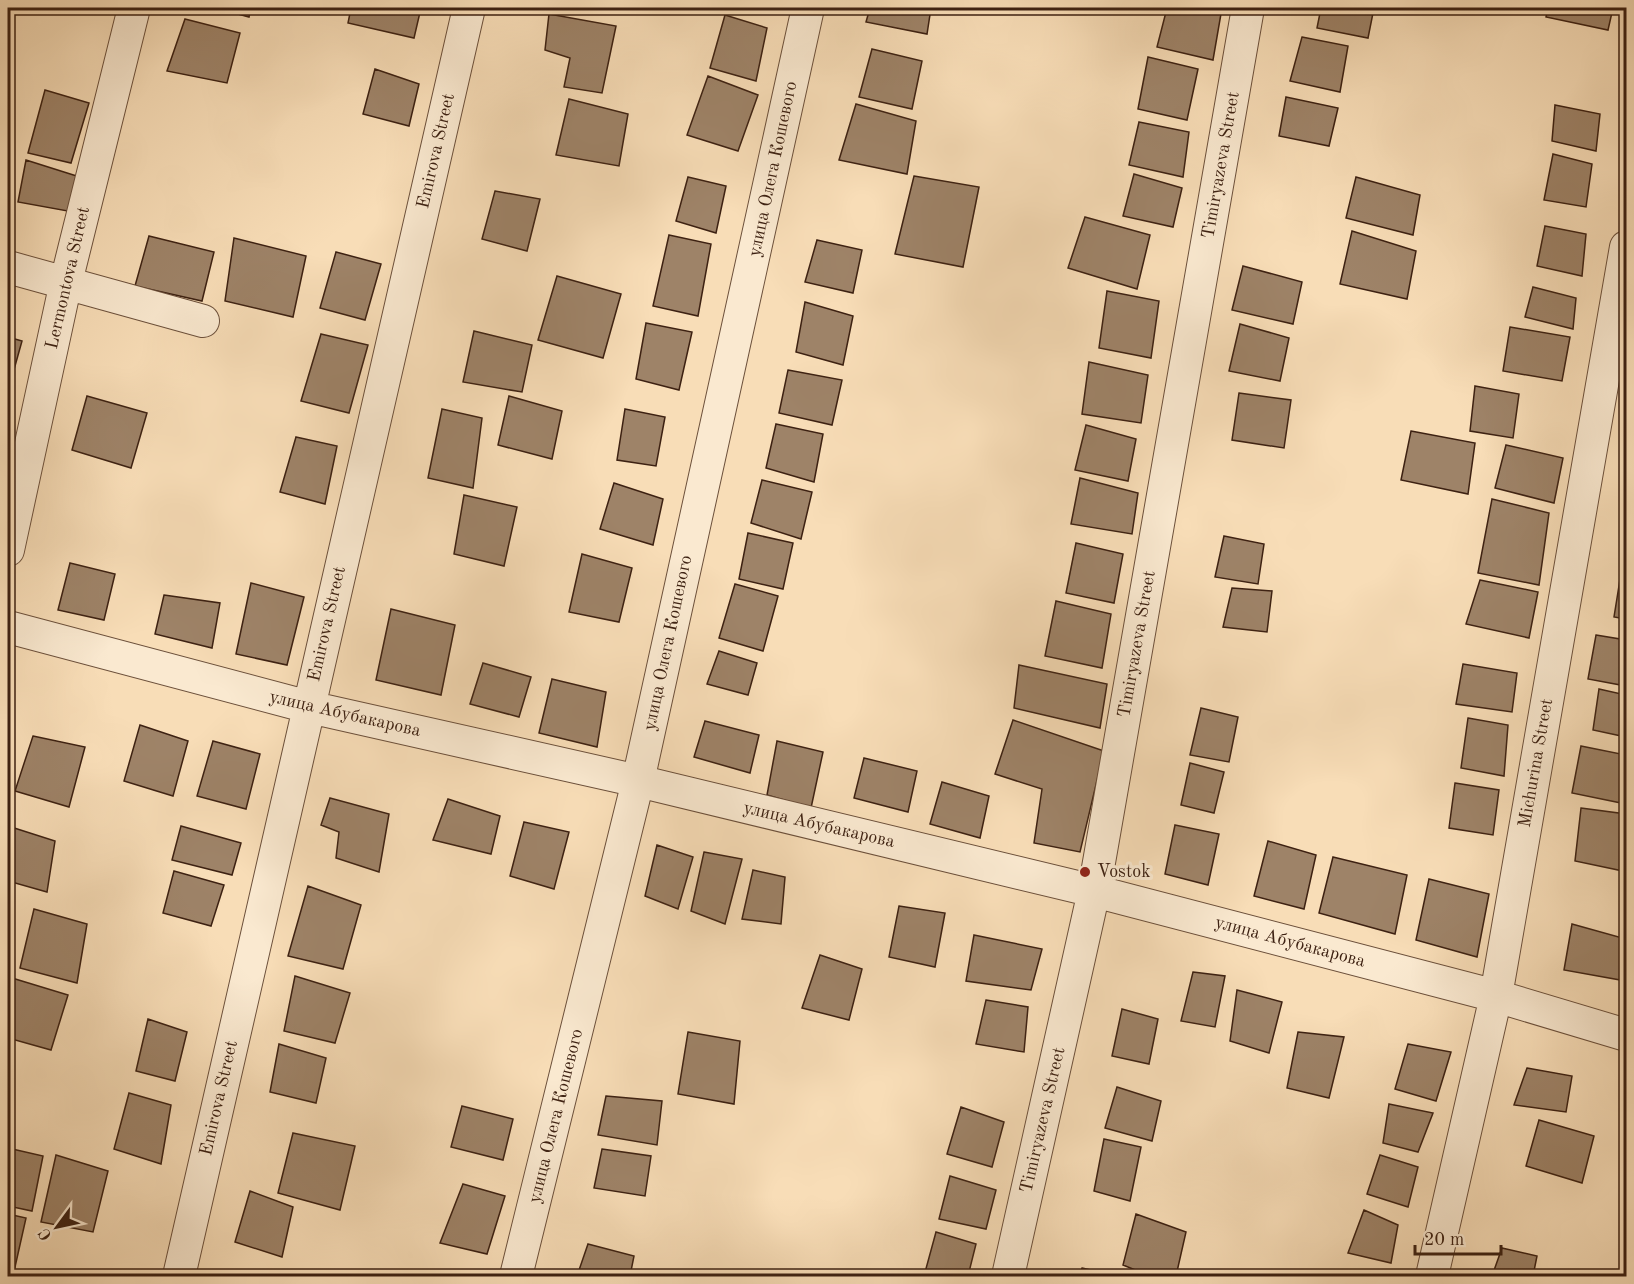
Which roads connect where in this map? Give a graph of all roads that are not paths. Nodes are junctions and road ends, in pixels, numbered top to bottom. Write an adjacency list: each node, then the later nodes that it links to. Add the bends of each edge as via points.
1 (134, 8): 7 (street, Lermontova Street)
2 (469, 8): 11 (street, Emirova Street)
3 (808, 8): 12 (street, улица Олега Кошевого)
4 (1248, 8): 13 (street, Timiryazeva Street)
5 (1626, 247): 14 (street, Michurina Street)
6 (8, 267): 7 (street)
7 (66, 282): 8 (street); 9 (street, Lermontova Street)
8 (203, 321)
9 (8, 550)
10 (8, 627): 11 (street, улица Абубакарова)
11 (309, 707): 12 (street, улица Абубакарова); 16 (street, Emirova Street)
12 (638, 781): 13 (street, улица Абубакарова); 17 (street, улица Олега Кошевого)
13 (1094, 891): 14 (street, улица Абубакарова); 18 (street, Timiryazeva Street)
14 (1496, 996): 15 (street, улица Абубакарова); 19 (street, Michurina Street)
15 (1626, 1035)
16 (179, 1276)
17 (516, 1276)
18 (1008, 1276)
19 (1432, 1276)

